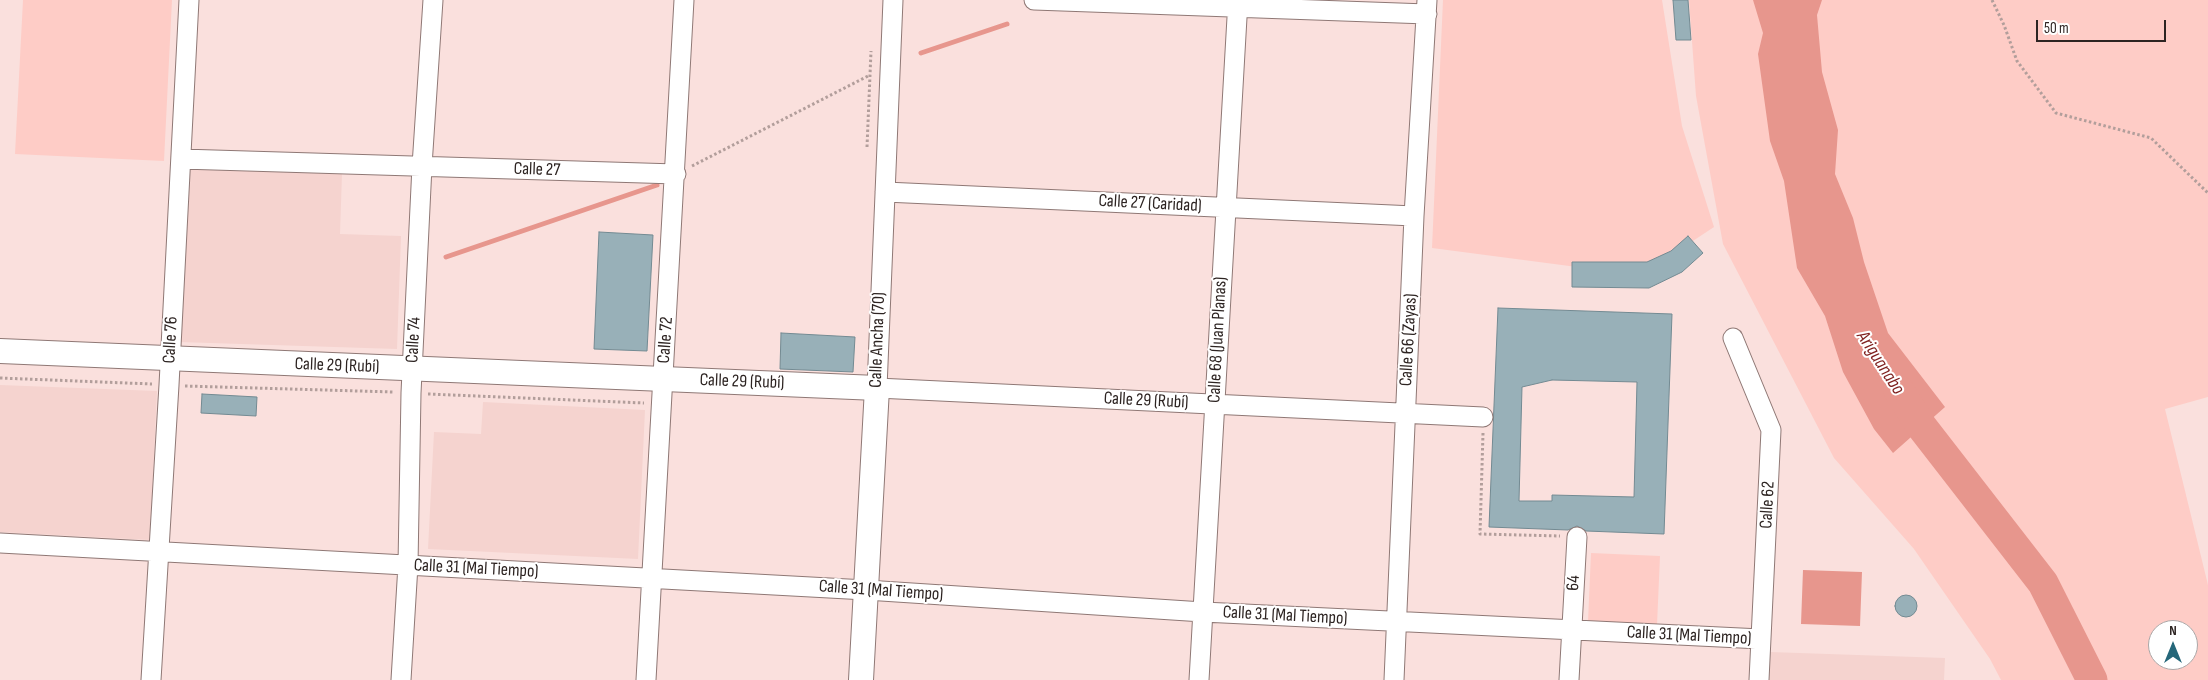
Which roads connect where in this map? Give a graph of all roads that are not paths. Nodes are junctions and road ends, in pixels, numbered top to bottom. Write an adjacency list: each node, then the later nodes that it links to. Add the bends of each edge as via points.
1 (189, 0): 8 (street, Calle 76)
2 (433, 0): 9 (street, Calle 74)
3 (684, 0): 10 (street, Calle 72)
4 (893, 0): 11 (street, Calle Ancha (70))
5 (1034, 0): 6 (street)
6 (1237, 4): 7 (street); 12 (street, Calle 68 (Juan Planas))
7 (1427, 7): 13 (street, Calle 66 (Zayas))
8 (181, 159): 9 (street, Calle 27); 16 (street, Calle 76)
9 (422, 166): 10 (street, Calle 27); 17 (street, Calle 74)
10 (676, 174): 18 (street, Calle 72)
11 (885, 192): 12 (street, Calle 27 (Caridad)); 19 (street, Calle Ancha (70))
12 (1226, 207): 13 (street, Calle 27 (Caridad)); 20 (street, Calle 68 (Juan Planas))
13 (1414, 216): 21 (street, Calle 66 (Zayas))
14 (1733, 338): 32 (street, Calle 62, via 1771,430)
15 (0, 351): 16 (main road, Calle 29 (Rubí))
16 (170, 359): 17 (main road, Calle 29 (Rubí)); 25 (street, Calle 76)
17 (413, 369): 18 (main road, Calle 29 (Rubí)); 26 (street, Calle 74)
18 (663, 379): 19 (main road, Calle 29 (Rubí)); 27 (street, Calle 72)
19 (877, 388): 20 (street, Calle 29 (Rubí)); 28 (main road, Calle Ancha (70))
20 (1214, 404): 21 (street, Calle 29 (Rubí)); 29 (street, Calle 68 (Juan Planas))
21 (1406, 414): 22 (street, Calle 29 (Rubí)); 30 (street, Calle 66 (Zayas))
22 (1483, 417)
23 (1577, 537): 31 (street, 64)
24 (0, 543): 25 (street, Calle 31 (Mal Tiempo))
25 (159, 551): 26 (street, Calle 31 (Mal Tiempo)); 33 (street, Calle 76)
26 (408, 565): 27 (street, Calle 31 (Mal Tiempo)); 34 (street, Calle 74)
27 (652, 579): 28 (street, Calle 31 (Mal Tiempo)); 35 (street, Calle 72)
28 (866, 590): 29 (street, Calle 31 (Mal Tiempo)); 36 (main road, Calle Ancha (70))
29 (1203, 612): 30 (street, Calle 31 (Mal Tiempo)); 37 (street, Calle 68 (Juan Planas))
30 (1396, 621): 31 (street, Calle 31 (Mal Tiempo)); 38 (street, Calle 66 (Zayas))
31 (1572, 630): 32 (street, Calle 31 (Mal Tiempo)); 39 (street, 64)
32 (1761, 639): 40 (street, Calle 62)
33 (151, 680)
34 (401, 680)
35 (646, 680)
36 (861, 680)
37 (1199, 680)
38 (1394, 680)
39 (1569, 680)
40 (1759, 680)

